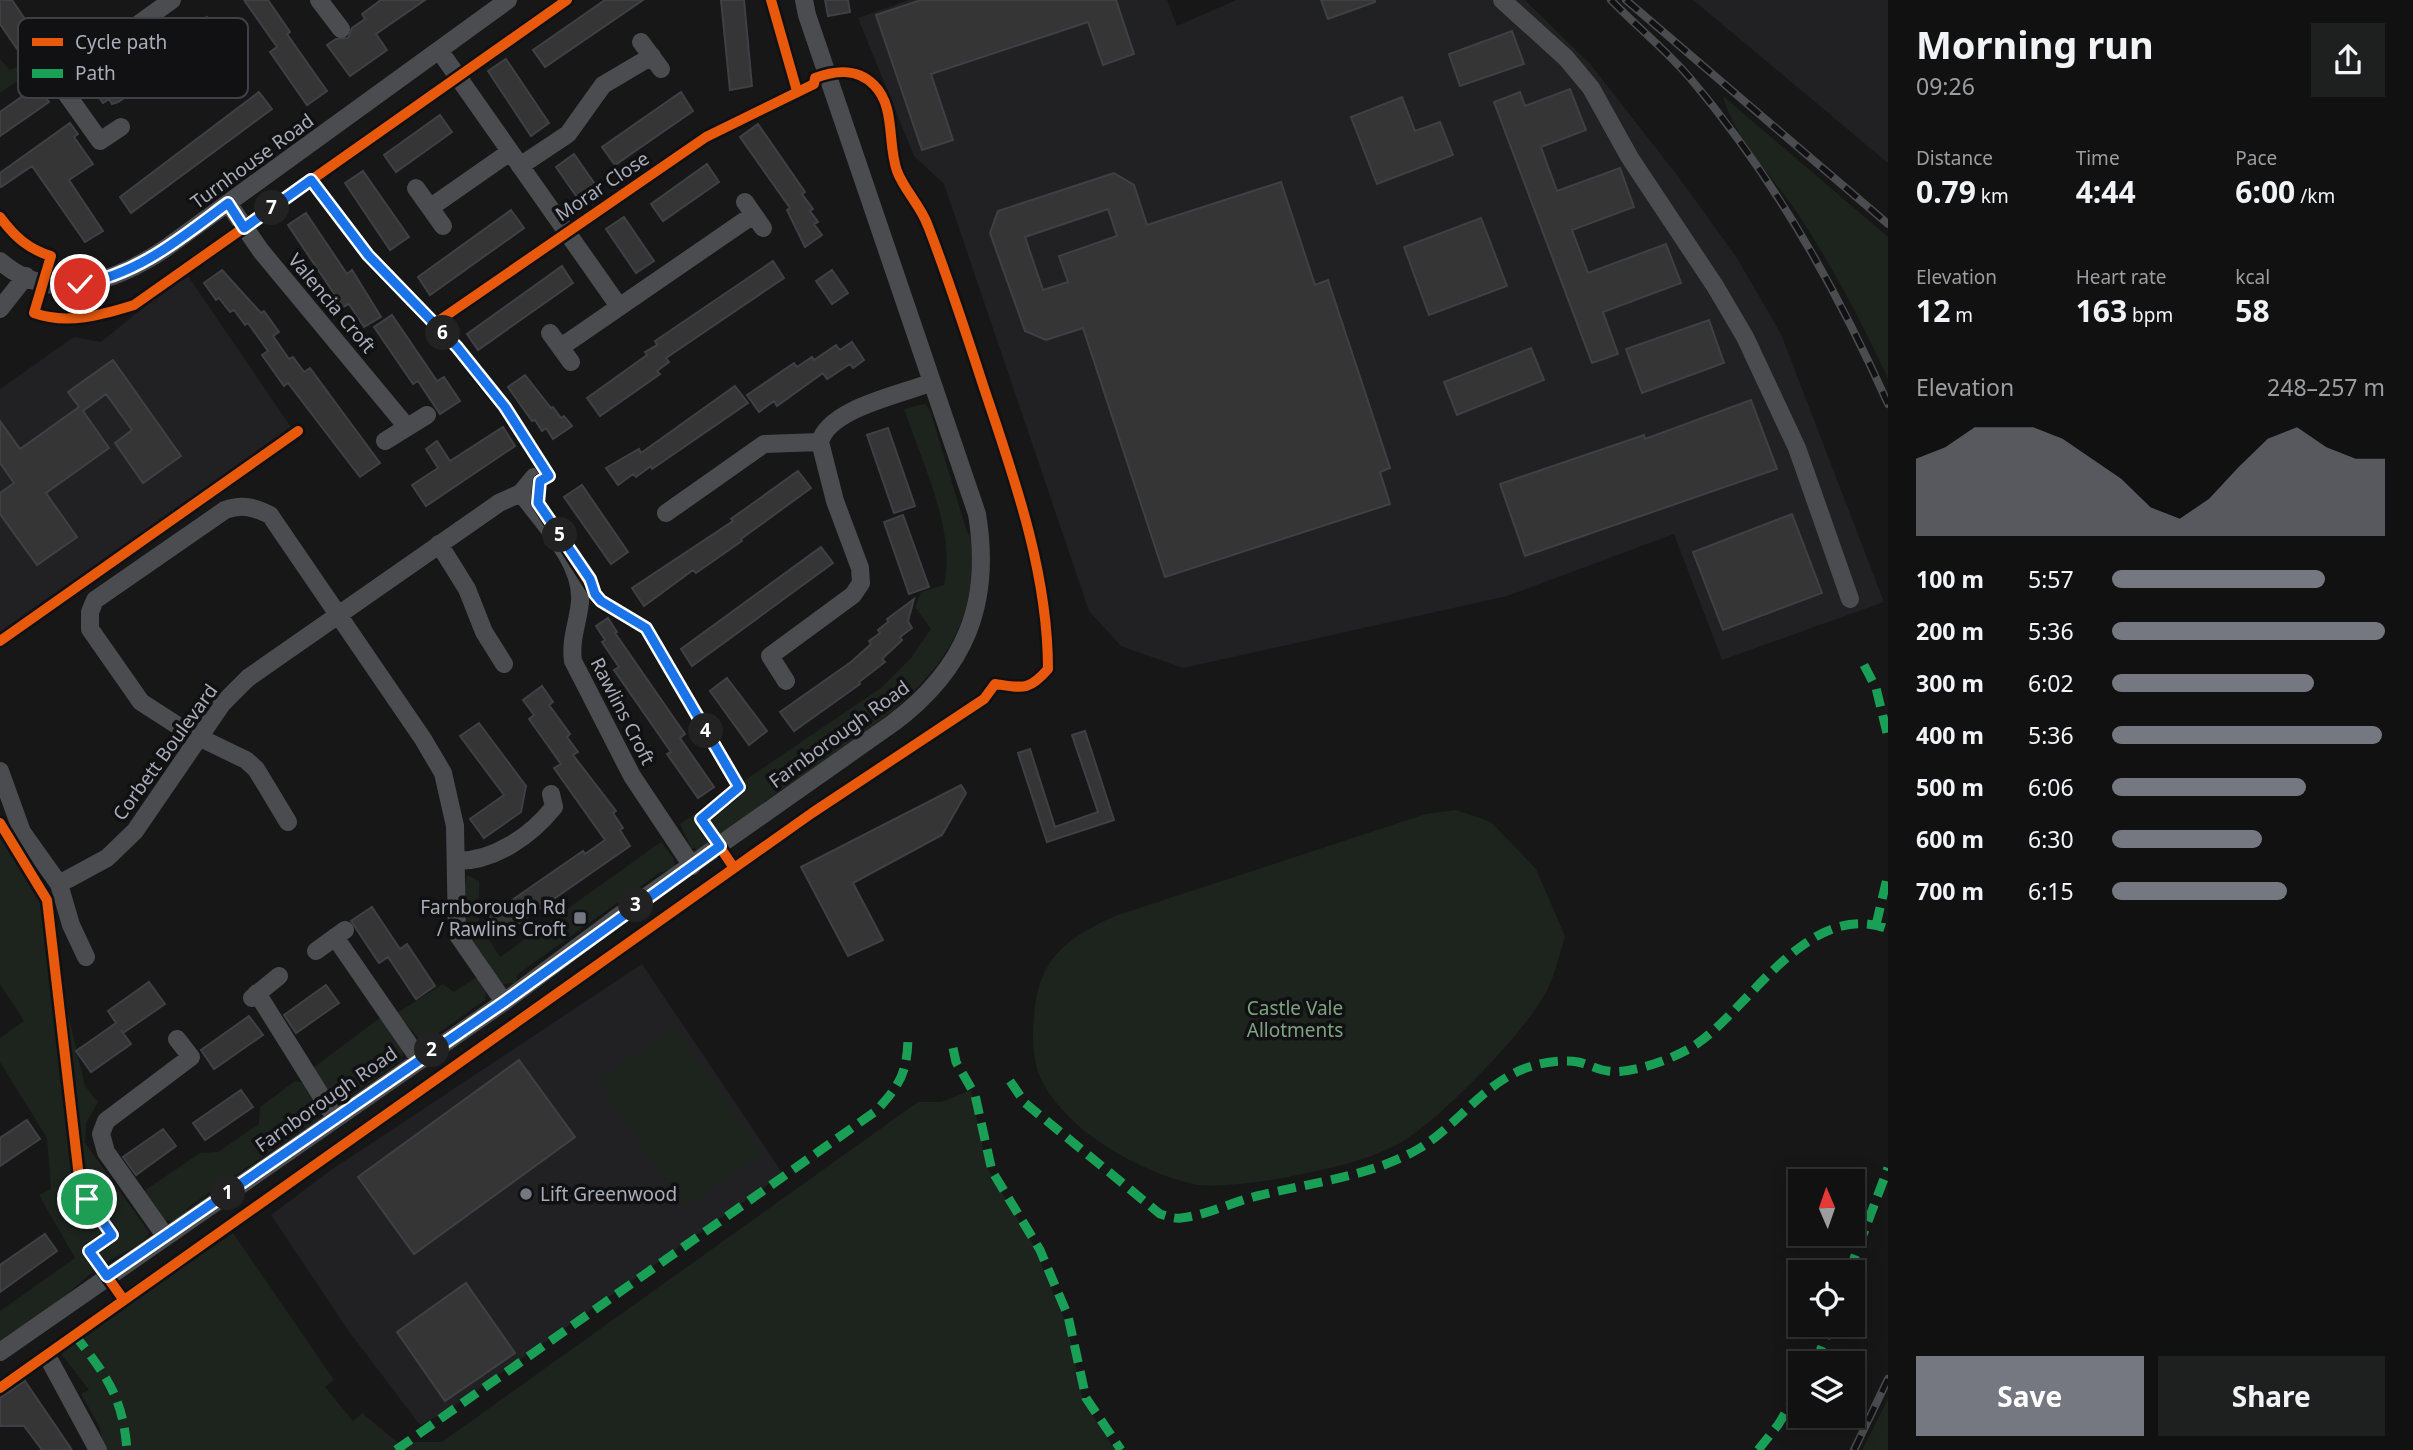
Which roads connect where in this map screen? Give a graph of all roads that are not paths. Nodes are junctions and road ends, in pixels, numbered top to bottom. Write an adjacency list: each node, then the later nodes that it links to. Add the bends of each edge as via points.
1 (172, 0): 6 (street)
2 (319, 0): 7 (street)
3 (508, 0): 8 (street, Turnhouse Road)
4 (804, 0): 23 (street, Farnborough Road)
5 (1502, 0): 32 (street, via 1566,58 1591,89 1739,326 1797,448)
6 (147, 18)
7 (341, 29)
8 (439, 50): 12 (street, Morar Close); 14 (street, Turnhouse Road)
9 (651, 56): 12 (street, via 603,85 568,134)
10 (69, 98): 11 (street, via 100,141)
11 (121, 127)
12 (515, 159): 15 (street); 20 (street, Morar Close)
13 (416, 188): 15 (street)
14 (228, 203): 19 (street, Turnhouse Road, via 150,259 104,280 60,287); 25 (street, Valencia Croft, via 261,251)
15 (431, 207): 17 (street)
16 (753, 215): 20 (street)
17 (443, 226)
18 (0, 261): 19 (street, Turnhouse Road)
19 (26, 276): 21 (street)
20 (618, 305): 22 (street)
21 (0, 309)
22 (561, 347)
23 (932, 382): 27 (street, via 838,416 822,432); 41 (street, Farnborough Road, via 977,514 982,544 978,600 969,634 947,673 922,702)
24 (427, 415): 25 (street)
25 (407, 427): 26 (street)
26 (385, 441)
27 (820, 442): 30 (street, via 764,444); 35 (street, via 861,583 853,595 770,656)
28 (534, 477): 29 (street)
29 (521, 494): 31 (street, Corbett Boulevard, via 499,503); 41 (street, Rawlins Croft, via 570,561 578,582 580,601 570,643 578,671 632,776)
30 (666, 513)
31 (439, 544): 33 (street, Corbett Boulevard); 34 (street)
32 (1850, 599)
33 (337, 615): 36 (street, Corbett Boulevard, via 248,678); 36 (street, via 270,515 238,505 95,600 90,629 141,702); 40 (street, via 443,773)
34 (504, 664)
35 (786, 681)
36 (200, 735): 39 (street, via 256,769); 42 (street, Corbett Boulevard, via 135,831 107,858)
37 (0, 771): 42 (street, via 22,832)
38 (551, 794): 40 (street, via 554,807 541,824 492,856)
39 (288, 822)
40 (457, 861): 46 (street, via 457,934)
41 (692, 866): 46 (street, Farnborough Road)
42 (59, 884): 44 (street)
43 (316, 951): 48 (street, via 340,934)
44 (86, 957)
45 (279, 976): 49 (street, via 255,995)
46 (504, 1002): 48 (street, Farnborough Road)
47 (177, 1039): 50 (street, via 191,1057 106,1121 101,1134 106,1152)
48 (419, 1059): 49 (street, Farnborough Road)
49 (335, 1118): 50 (street, Farnborough Road)
50 (166, 1237): 51 (street, Farnborough Road)
51 (0, 1352)
52 (51, 1363): 53 (street, via 63,1399)
53 (99, 1450)

